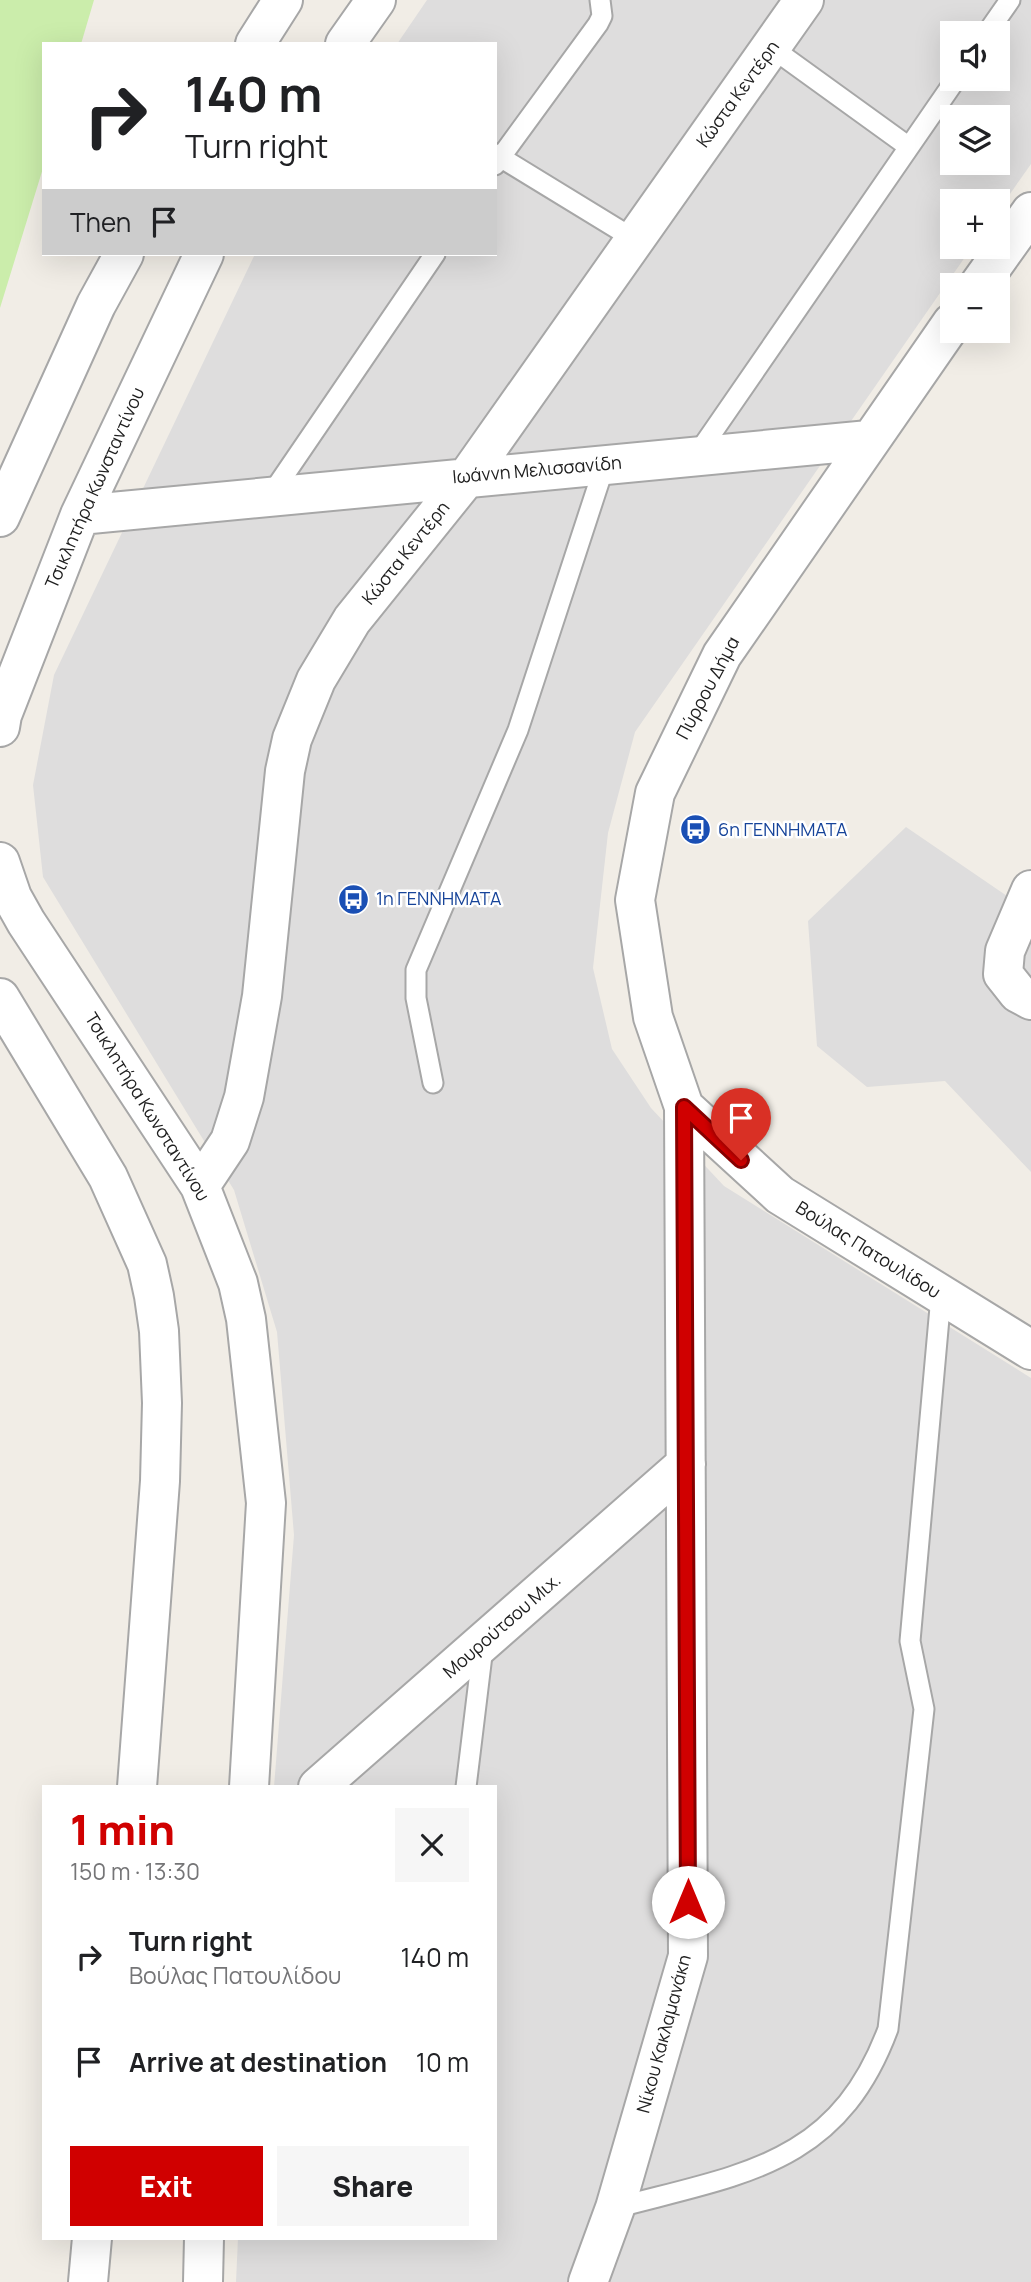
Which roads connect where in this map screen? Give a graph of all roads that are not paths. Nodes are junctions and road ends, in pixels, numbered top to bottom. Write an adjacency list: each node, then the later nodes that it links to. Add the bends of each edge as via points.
1 (283, 0): 7 (street)
2 (376, 0): 8 (street)
3 (600, 0): 12 (lane, via 598,24)
4 (804, 0): 9 (street, Κώστα Κεντέρη)
5 (1010, 0): 6 (lane)
6 (996, 21)
7 (256, 42)
8 (346, 42)
9 (772, 48): 11 (lane); 14 (street, Κώστα Κεντέρη)
10 (948, 91): 11 (lane)
11 (909, 147): 21 (lane)
12 (497, 159): 14 (lane)
13 (1031, 212): 18 (street)
14 (634, 239): 23 (street, Κώστα Κεντέρη)
15 (123, 256): 26 (street)
16 (203, 256): 25 (street, Τσικλητήρα Κωνσταντίνου)
17 (434, 256): 24 (lane)
18 (988, 273)
19 (940, 340): 20 (street, Πύρρου Δήμα)
20 (869, 440): 21 (street, Ιωάννη Μελισσανίδη); 33 (street, Πύρρου Δήμα, via 722,655 655,793 635,900 653,1017)
21 (696, 456): 22 (street, Ιωάννη Μελισσανίδη)
22 (605, 464): 23 (street, Ιωάννη Μελισσανίδη); 32 (lane, via 518,730 416,970 416,998)
23 (468, 476): 24 (street, Ιωάννη Μελισσανίδη); 34 (street, Κώστα Κεντέρη, via 352,620 316,680 292,739 262,996 244,1097 230,1141)
24 (270, 496): 25 (street, Ιωάννη Μελισσανίδη)
25 (80, 515): 27 (street, Τσικλητήρα Κωνσταντίνου)
26 (0, 517)
27 (0, 727)
28 (0, 862): 34 (street, Τσικλητήρα Κωνσταντίνου, via 26,922)
29 (1031, 890): 30 (street, via 1005,951 1003,974)
30 (1024, 996)
31 (0, 998): 39 (street, via 108,1177 147,1264 156,1308 162,1403 160,1482)
32 (433, 1083)
33 (684, 1107): 35 (street, Βούλας Πατουλίδου, via 780,1195); 37 (street, Νίκου Κακλαμανάκη)
34 (200, 1186): 40 (street, Τσικλητήρα Κωνσταντίνου, via 225,1244 246,1319 266,1503)
35 (941, 1296): 36 (street, Βούλας Πατουλίδου); 43 (lane, via 910,1641 924,1709 888,2029 875,2064 853,2099 828,2127 793,2152 746,2172)
36 (1031, 1350)
37 (686, 1464): 38 (street, Μουρούτσου Μιχ.); 43 (street, Νίκου Κακλαμανάκη, via 688,1956)
38 (483, 1642): 41 (street, Μουρούτσου Μιχ.); 42 (lane)
39 (137, 1785)
40 (249, 1785)
41 (319, 1785)
42 (466, 1785)
43 (615, 2208): 48 (street, Νίκου Κακλαμανάκη)
44 (92, 2240): 46 (street)
45 (204, 2240): 47 (street)
46 (88, 2282)
47 (203, 2282)
48 (588, 2282)

